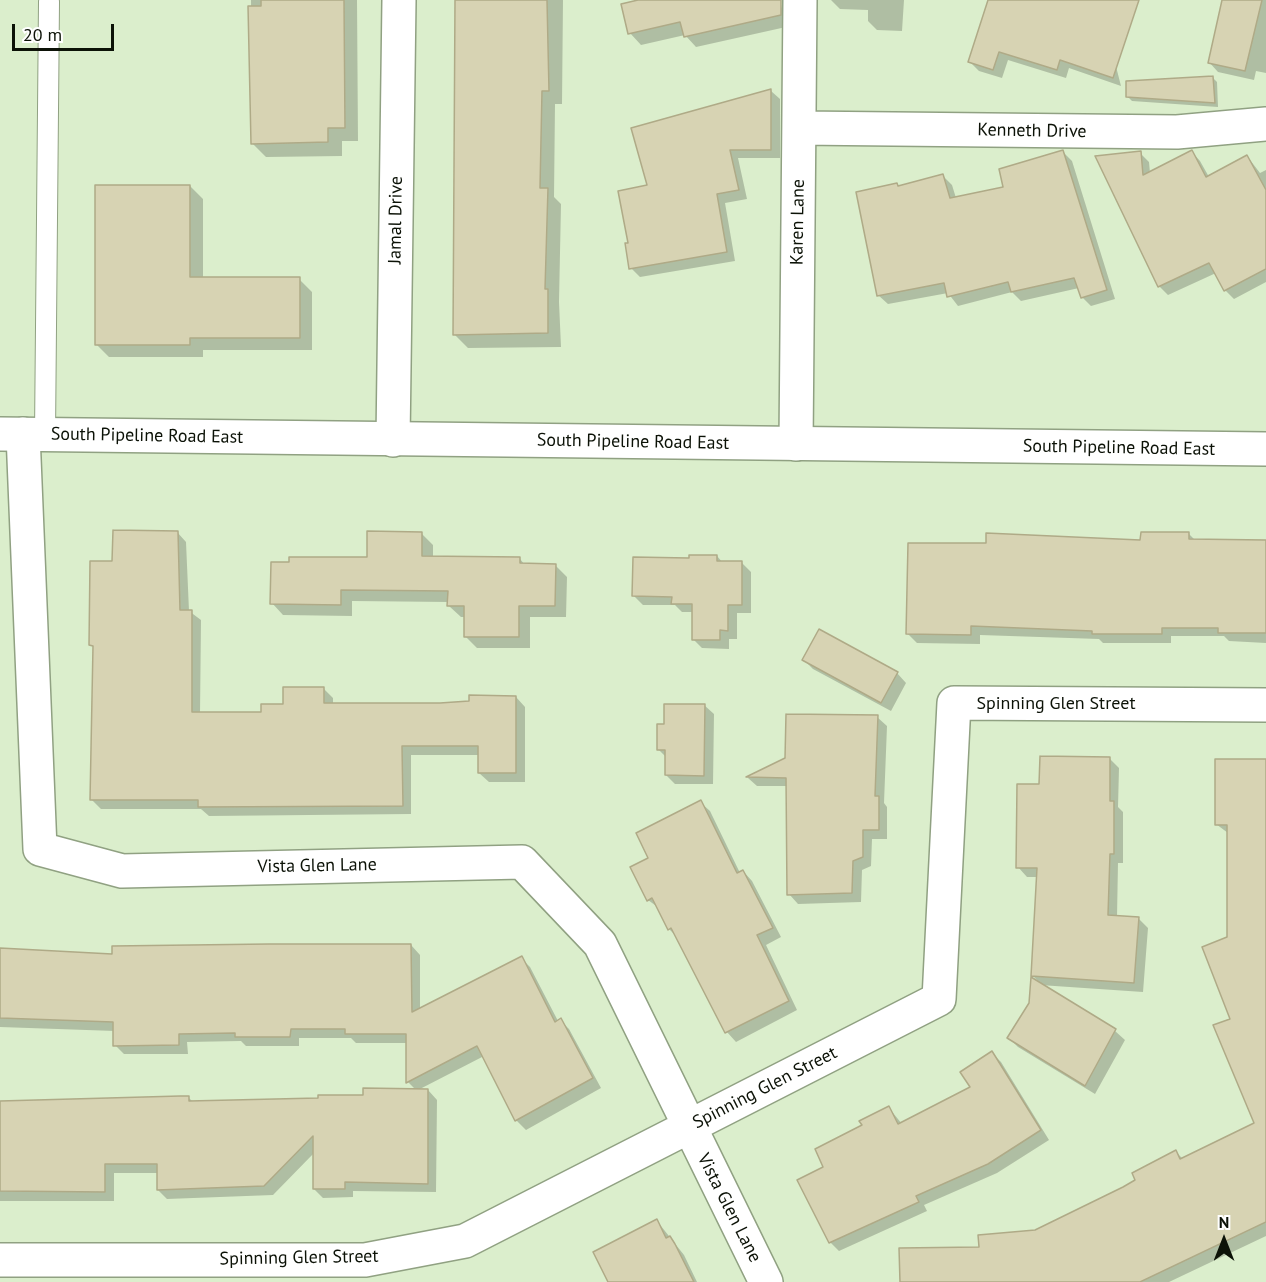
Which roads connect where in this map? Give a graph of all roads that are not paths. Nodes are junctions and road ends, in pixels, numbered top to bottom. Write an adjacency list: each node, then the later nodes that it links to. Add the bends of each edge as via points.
1 (399, 0): 7 (street, Jamal Drive)
2 (800, 0): 5 (street, Karen Lane)
3 (49, 2): 6 (lane)
4 (1266, 124): 5 (street, Kenneth Drive, via 1177,132)
5 (798, 128): 8 (street, Karen Lane)
6 (22, 434): 7 (street, South Pipeline Road East); 11 (street, Vista Glen Lane, via 40,849 122,871 522,862 600,944)
7 (393, 440): 8 (street, South Pipeline Road East)
8 (796, 444): 9 (street, South Pipeline Road East)
9 (1266, 449)
10 (1266, 705): 11 (street, Spinning Glen Street, via 954,703 939,999)
11 (688, 1127): 12 (street, Spinning Glen Street, via 465,1241 365,1260); 13 (street, Vista Glen Lane)
12 (0, 1260)
13 (766, 1282)

